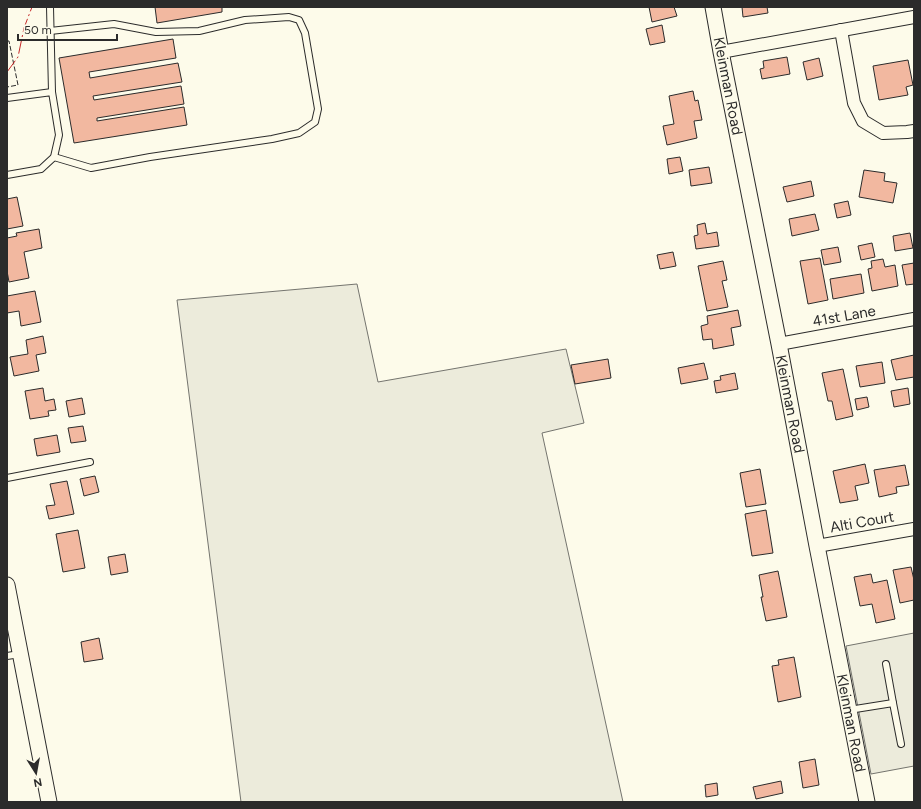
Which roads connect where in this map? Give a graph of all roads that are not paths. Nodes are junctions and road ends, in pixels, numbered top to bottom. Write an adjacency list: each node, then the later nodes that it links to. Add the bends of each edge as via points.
1 (50, 7): 5 (lane)
2 (713, 7): 6 (street, Kleinman Road)
3 (914, 17): 4 (street)
4 (841, 30): 6 (street); 9 (street, via 854,103 863,121 883,133)
5 (50, 31): 7 (lane); 10 (lane, via 114,24 156,32 199,31 245,20 289,17 298,20 305,33 318,109 315,122 299,133 272,139 91,168)
6 (721, 52): 13 (street, Kleinman Road)
7 (52, 92): 8 (lane); 10 (lane, via 59,135)
8 (7, 98)
9 (914, 131)
10 (54, 157): 11 (lane, via 41,169)
11 (7, 175)
12 (914, 319): 13 (street, 41st Lane)
13 (779, 344): 17 (street, Kleinman Road)
14 (90, 462): 15 (lane)
15 (7, 478)
16 (914, 529): 17 (street, Alti Court)
17 (816, 546): 22 (street, Kleinman Road)
18 (7, 585): 19 (street)
19 (14, 655): 24 (street)
20 (886, 664): 21 (lane)
21 (893, 703): 22 (lane); 23 (lane)
22 (849, 710): 25 (street, Kleinman Road)
23 (901, 744)
24 (49, 802)
25 (867, 802)

